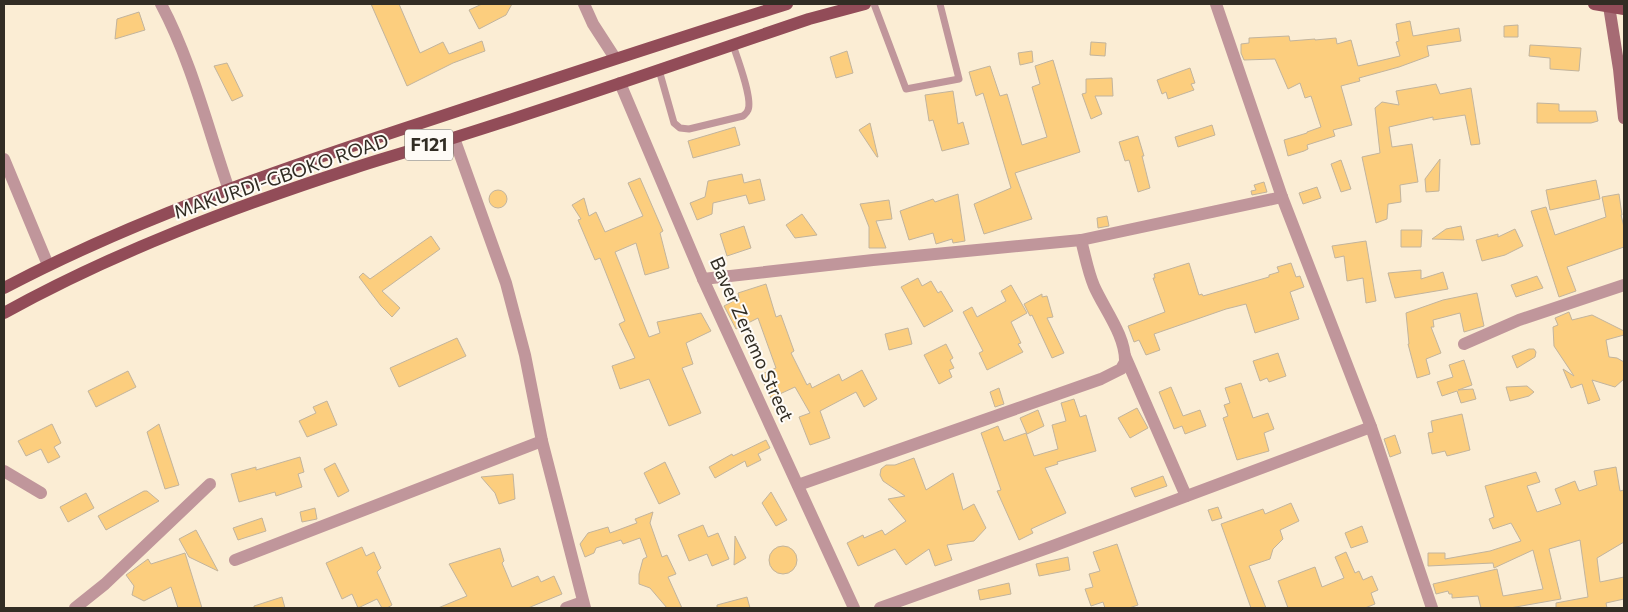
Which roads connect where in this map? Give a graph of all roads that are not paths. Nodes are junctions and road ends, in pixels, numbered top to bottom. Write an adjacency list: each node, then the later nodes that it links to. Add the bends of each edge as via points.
1 (161, 4): 19 (street, via 190,73)
2 (584, 4): 13 (street, via 592,24)
3 (786, 4): 13 (main road, F121)
4 (865, 4): 9 (main road, MAKURDI-GBOKO ROAD / F121)
5 (874, 4): 6 (lane, via 906,89 959,79)
6 (940, 4)
7 (1216, 4): 20 (street)
8 (1594, 4): 10 (main road)
9 (852, 5): 12 (main road, MAKURDI-GBOKO ROAD / F121)
10 (1609, 6): 11 (main road); 16 (street)
11 (1624, 9)
12 (733, 45): 14 (main road, MAKURDI-GBOKO ROAD / F121); 14 (lane, via 749,107 743,116 689,129 680,128 674,123)
13 (615, 58): 19 (main road, F121, via 268,174)
14 (659, 70): 15 (main road, MAKURDI-GBOKO ROAD / F121)
15 (620, 83): 17 (main road, MAKURDI-GBOKO ROAD / F121); 23 (street, Baver Zeremo Street)
16 (1624, 118)
17 (454, 138): 26 (main road, MAKURDI-GBOKO ROAD / F121, via 354,168 193,226 66,280); 30 (street, via 506,283 526,355)
18 (4, 159): 22 (street)
19 (229, 190): 22 (main road, F121)
20 (1282, 197): 21 (street); 29 (street)
21 (1081, 240): 23 (street); 28 (street, via 1094,286 1113,320)
22 (48, 265): 25 (main road, F121)
23 (703, 279): 33 (street, Baver Zeremo Street)
24 (1624, 285): 27 (street, via 1519,320)
25 (4, 288)
26 (4, 313)
27 (1464, 344)
28 (1125, 356): 33 (street, via 1121,369 1100,379); 35 (street)
29 (1371, 427): 35 (street); 42 (street)
30 (542, 441): 36 (street); 37 (street)
31 (4, 471): 34 (street)
32 (210, 484): 38 (street, via 105,584)
33 (798, 485): 40 (street, Baver Zeremo Street)
34 (40, 493)
35 (1186, 496): 41 (street)
36 (235, 560)
37 (584, 605): 39 (street)
38 (75, 608)
39 (566, 608)
40 (854, 608)
41 (880, 608)
42 (1432, 608)

